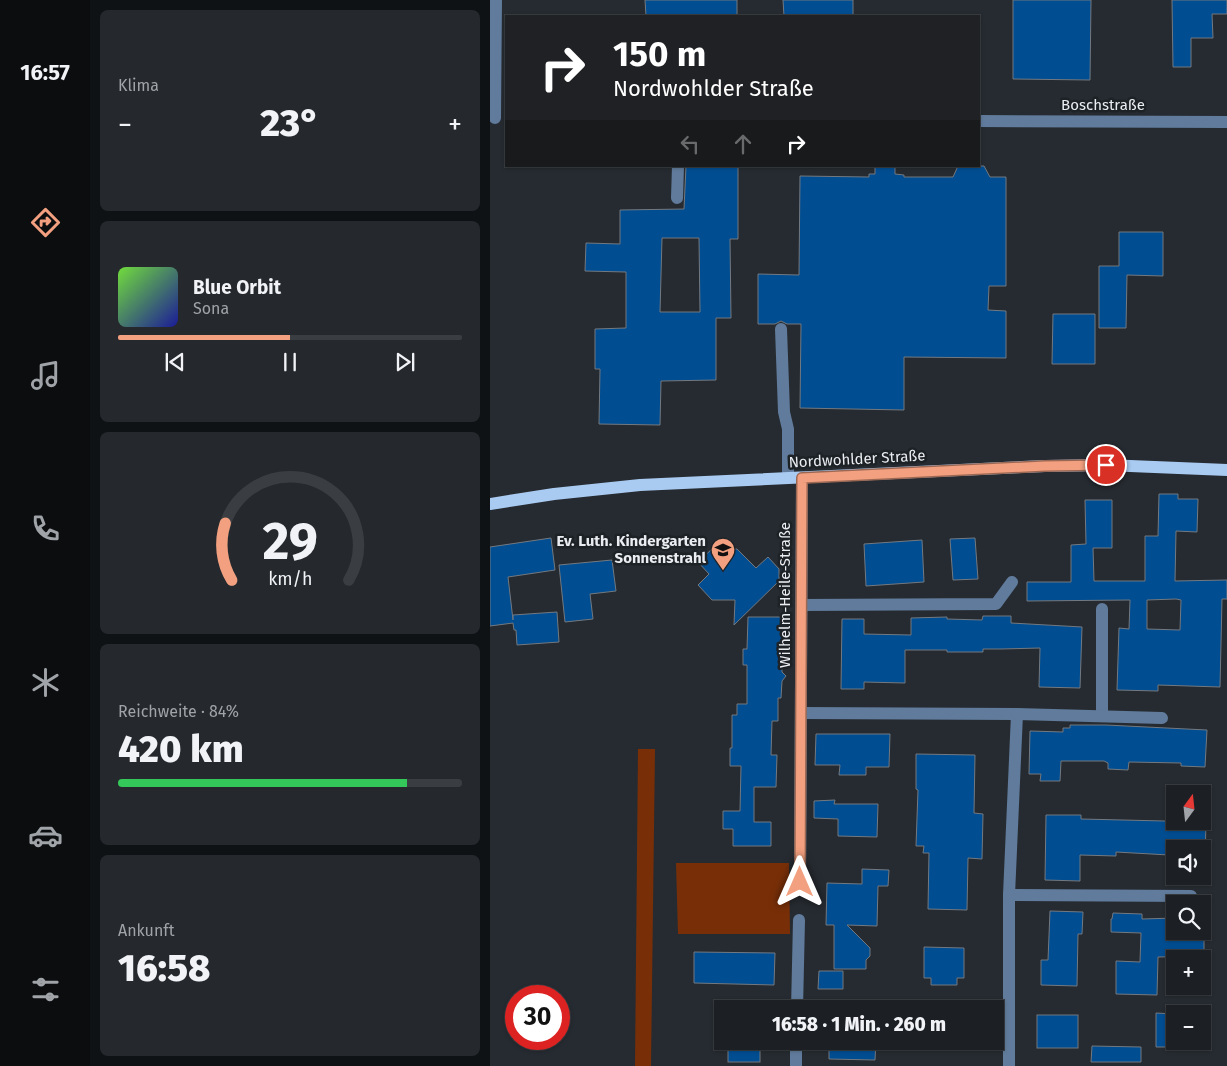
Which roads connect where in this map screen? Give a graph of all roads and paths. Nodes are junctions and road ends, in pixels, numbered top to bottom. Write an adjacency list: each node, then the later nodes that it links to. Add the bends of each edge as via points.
1 (496, 0): 2 (street)
2 (497, 118)
3 (980, 120): 4 (street, Boschstraße)
4 (1227, 122)
5 (678, 167): 6 (street)
6 (677, 198)
7 (781, 329): 9 (street)
8 (1227, 470): 10 (main road, Nordwohlder Straße, via 1089,465)
9 (788, 478): 10 (main road, Nordwohlder Straße); 11 (main road, Nordwohlder Straße, via 640,485)
10 (802, 478): 13 (street, Wilhelm-Heile-Straße)
11 (490, 504)
12 (1012, 582): 13 (street, via 996,604)
13 (802, 605): 15 (street, Wilhelm-Heile-Straße)
14 (1102, 609): 17 (street)
15 (801, 713): 16 (street); 19 (street, Wilhelm-Heile-Straße)
16 (1017, 714): 17 (street); 20 (street)
17 (1102, 716): 18 (street)
18 (1162, 718)
19 (800, 882)
20 (1009, 895): 21 (street); 26 (street)
21 (1166, 896)
22 (799, 920): 23 (street)
23 (797, 1000)
24 (796, 1050): 25 (street)
25 (796, 1066)
26 (1009, 1066)

